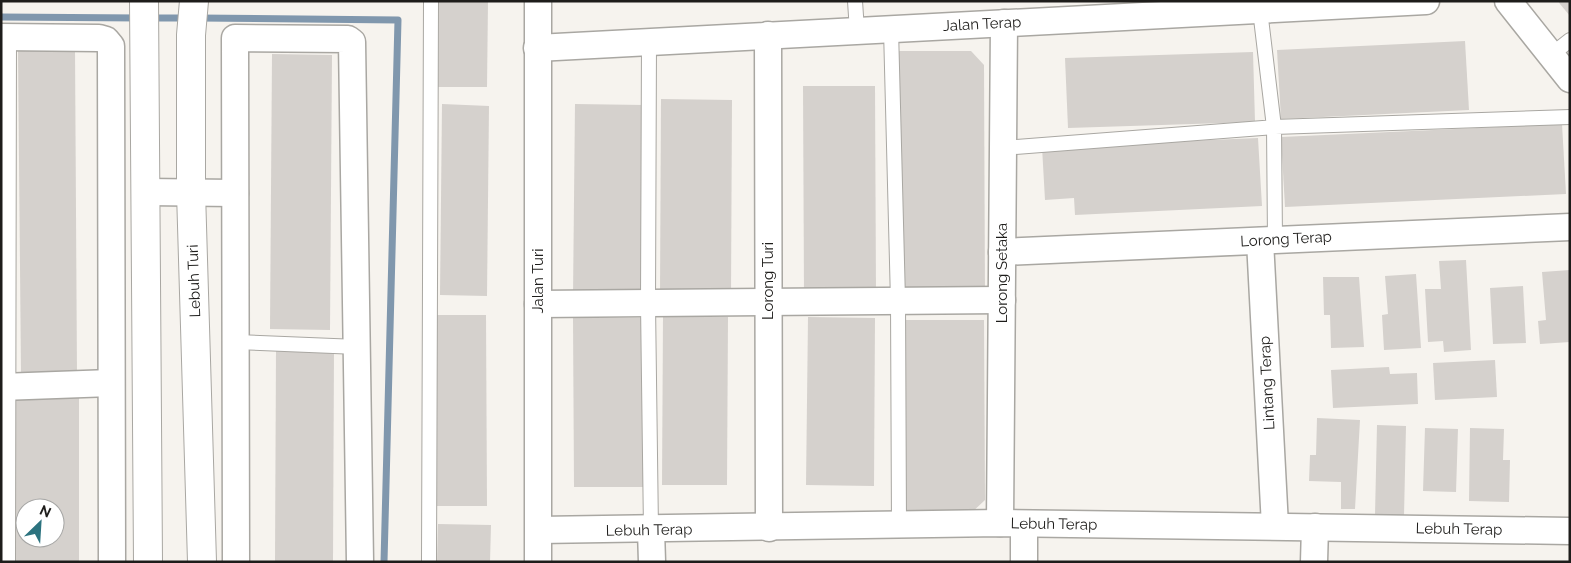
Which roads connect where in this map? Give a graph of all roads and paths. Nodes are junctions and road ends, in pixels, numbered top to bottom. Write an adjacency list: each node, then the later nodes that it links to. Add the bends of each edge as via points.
1 (144, 1): 22 (main road)
2 (194, 1): 23 (main road, Lebuh Turi)
3 (431, 1): 51 (lane)
4 (538, 1): 16 (street, Jalan Turi)
5 (855, 1): 12 (lane)
6 (1426, 1): 9 (street, Jalan Terap)
7 (1508, 1): 17 (street)
8 (1087, 10): 9 (street, Jalan Terap); 10 (street, Jalan Terap)
9 (1260, 10): 20 (lane)
10 (1004, 23): 11 (street, Jalan Terap); 21 (street, Lorong Setaka)
11 (891, 29): 12 (street, Jalan Terap); 29 (lane)
12 (856, 31): 13 (street, Jalan Terap)
13 (768, 35): 15 (street, Jalan Terap); 30 (street, Lorong Turi)
14 (5, 37): 35 (street, via 99,38 111,46); 36 (lane)
15 (649, 42): 16 (street, Jalan Terap); 32 (lane)
16 (537, 48): 31 (street, Jalan Turi)
17 (1560, 48): 18 (street)
18 (1570, 78)
19 (1570, 117): 20 (lane)
20 (1274, 127): 21 (lane); 26 (lane)
21 (1003, 148): 27 (street, Lorong Setaka)
22 (146, 192): 23 (street); 47 (main road)
23 (191, 192): 24 (street); 48 (main road, Lebuh Turi)
24 (235, 193): 33 (street); 34 (street, via 235,38 351,40)
25 (1570, 227): 26 (street, Lorong Terap)
26 (1268, 240): 27 (street, Lorong Terap); 39 (street, Lintang Terap)
27 (1002, 252): 28 (street, Lorong Setaka)
28 (1002, 300): 29 (street); 37 (street, Lorong Setaka)
29 (898, 301): 30 (street); 38 (lane)
30 (768, 302): 32 (street); 41 (street, Lorong Turi)
31 (538, 304): 32 (street); 42 (street, Jalan Turi)
32 (648, 304): 43 (lane)
33 (235, 342): 34 (lane); 49 (street)
34 (358, 347): 50 (street)
35 (111, 383): 36 (street); 46 (street)
36 (6, 387): 45 (lane)
37 (1012, 524): 38 (street, Lebuh Terap); 39 (street, Lebuh Terap); 54 (street, Lorong Setaka)
38 (899, 525): 41 (street, Lebuh Terap)
39 (1275, 526): 40 (street, Lebuh Terap)
40 (1315, 527): 44 (street, Lebuh Terap); 55 (street)
41 (768, 528): 43 (street, Lebuh Terap)
42 (539, 530): 43 (street, Lebuh Terap); 52 (street, Jalan Turi)
43 (651, 530): 53 (street)
44 (1570, 531)
45 (8, 562)
46 (112, 562)
47 (148, 562)
48 (202, 562)
49 (236, 562)
50 (360, 562)
51 (429, 562)
52 (538, 562)
53 (652, 562)
54 (1024, 562)
55 (1314, 562)

